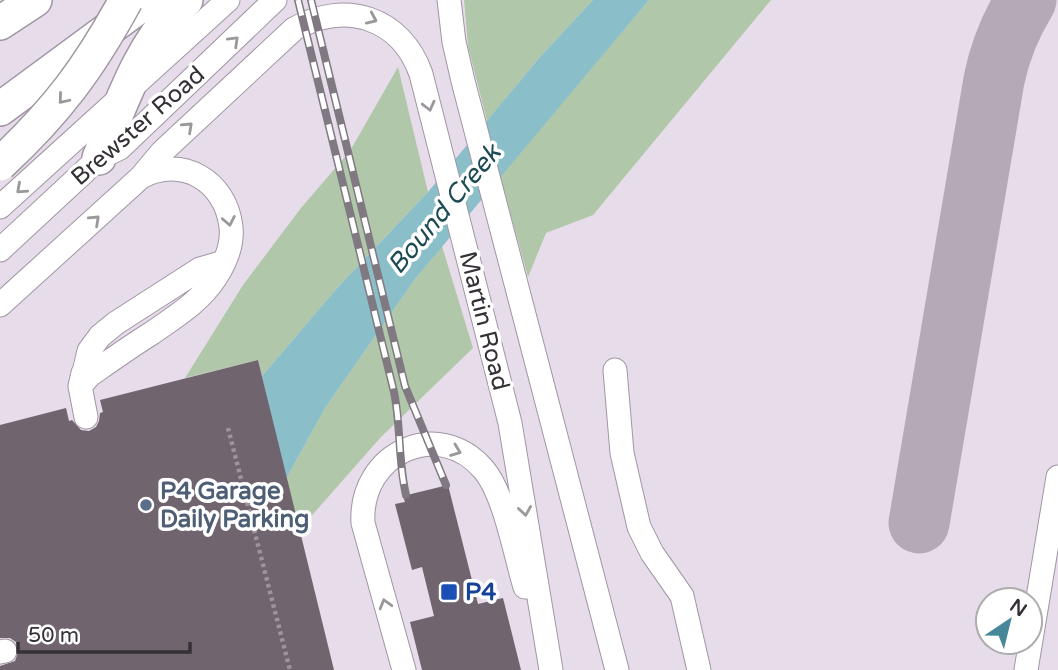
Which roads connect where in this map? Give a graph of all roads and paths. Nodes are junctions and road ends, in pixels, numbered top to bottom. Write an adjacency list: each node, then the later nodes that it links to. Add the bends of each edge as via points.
1 (35, 0): 9 (highway)
2 (111, 0): 10 (highway)
3 (126, 0): 14 (highway, one-way to 14, bridge, via 71,89)
4 (148, 0): 12 (highway)
5 (186, 0): 11 (highway, via 155,34)
6 (228, 0): 11 (street, Brewster Road)
7 (275, 0): 13 (street, Brewster Road, one-way to 7, via 120,148)
8 (449, 3): 26 (street, via 463,81)
9 (0, 23)
10 (0, 80)
11 (125, 93): 13 (highway); 16 (street, Brewster Road, one-way to 16)
12 (0, 109)
13 (99, 158): 17 (street, Brewster Road)
14 (0, 163)
15 (141, 177): 18 (street, Martin Road, one-way to 15); 20 (street, one-way to 20, via 155,170 177,169 213,187 225,205 231,228 229,250 224,262 201,268 100,335 89,351 82,377); 25 (street, Martin Road, one-way to 25, via 162,152 311,18 330,12 361,14 381,22 405,43 421,74 513,439)
16 (0, 207)
17 (0, 250)
18 (0, 305)
19 (615, 370): 27 (street, via 622,453 639,527 682,596)
20 (86, 417)
21 (228, 428): 23 (path)
22 (1058, 477): 28 (street)
23 (290, 670)
24 (404, 670): 25 (street, one-way to 25, via 366,535 363,501 383,464 412,448 433,445 464,453 482,467 495,488)
25 (550, 670)
26 (617, 670)
27 (699, 670)
28 (1026, 670)

